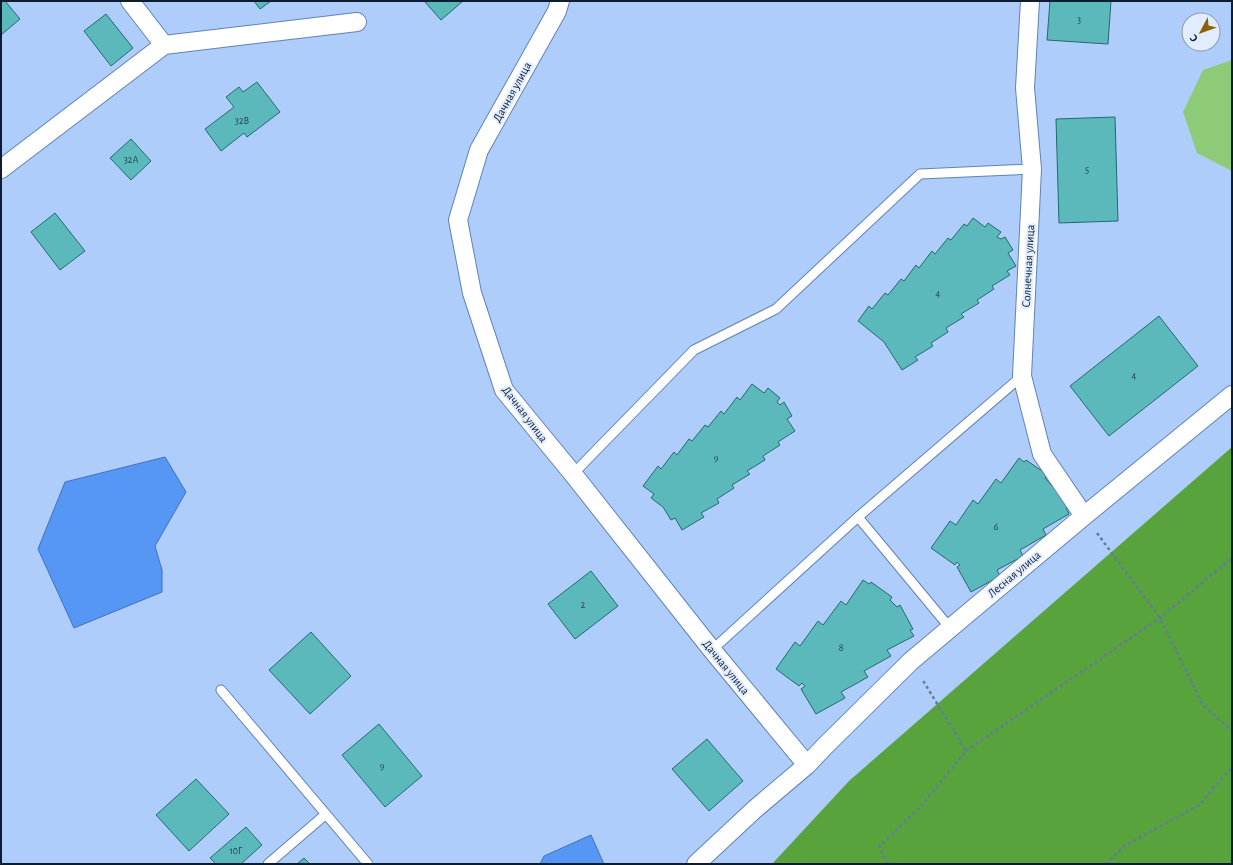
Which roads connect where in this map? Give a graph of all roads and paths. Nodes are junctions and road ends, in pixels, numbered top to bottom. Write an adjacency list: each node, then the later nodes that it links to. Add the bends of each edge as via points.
1 (130, 1): 5 (street)
2 (560, 1): 10 (street, Дачная улица, via 557,11 479,150 458,220 472,293 504,390)
3 (1030, 1): 7 (street, Солнечная улица, via 1025,88)
4 (357, 22): 5 (street)
5 (164, 45): 6 (street)
6 (1, 169)
7 (1032, 169): 8 (street, Солнечная улица); 10 (lane, via 920,174 776,309 694,350)
8 (1022, 376): 11 (street, Солнечная улица, via 1042,454); 12 (lane)
9 (1232, 395): 11 (street, Лесная улица)
10 (573, 474): 16 (street, Дачная улица)
11 (1084, 516): 14 (path); 15 (street, Лесная улица)
12 (858, 517): 15 (lane); 16 (lane)
13 (1232, 558): 14 (path)
14 (1160, 618): 19 (path, via 1203,705); 20 (path)
15 (950, 628): 17 (street, Лесная улица)
16 (712, 650): 21 (street, Дачная улица)
17 (911, 661): 20 (path); 21 (street, Лесная улица)
18 (221, 690): 23 (lane)
19 (1232, 731)
20 (966, 751): 27 (path, via 922,805 879,847)
21 (807, 765): 26 (street, Лесная улица, via 754,809)
22 (1232, 767): 28 (path, via 1198,806 1124,846)
23 (326, 814): 24 (lane); 25 (lane)
24 (268, 864)
25 (368, 864)
26 (696, 864)
27 (888, 864)
28 (1106, 864)

